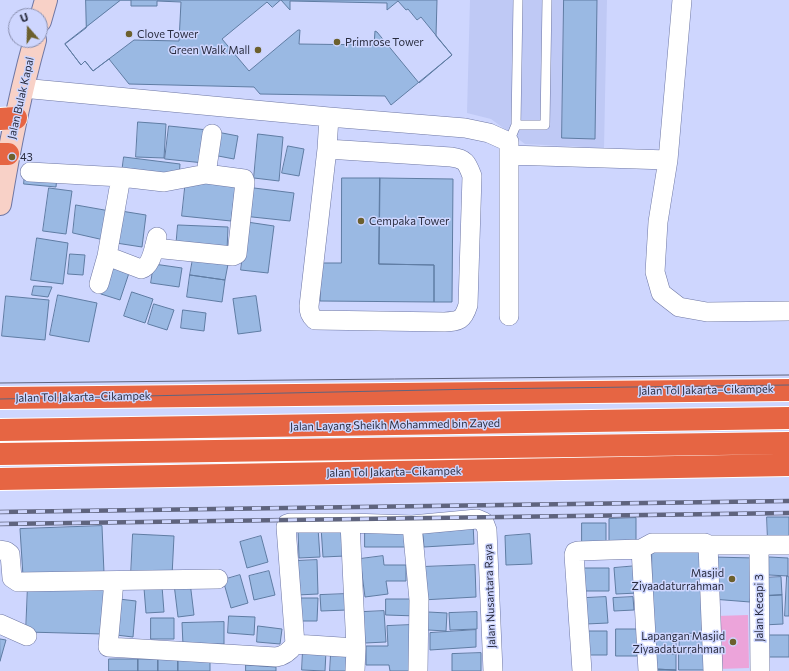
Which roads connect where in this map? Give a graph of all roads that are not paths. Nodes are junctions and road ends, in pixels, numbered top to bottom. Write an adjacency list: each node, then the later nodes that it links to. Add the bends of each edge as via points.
1 (518, 0): 9 (lane)
2 (547, 0): 9 (lane, via 545,125)
3 (682, 0): 12 (street)
4 (33, 48): 5 (main road, Jalan Bulak Kapal)
5 (22, 88): 6 (street); 7 (main road, Jalan Bulak Kapal)
6 (329, 117): 9 (street, via 465,128 489,132); 10 (street)
7 (8, 118): 11 (main road, Jalan Bulak Kapal)
8 (212, 134): 14 (street)
9 (511, 141): 12 (street); 20 (street)
10 (327, 149): 10 (street, via 309,306 312,317 315,320 444,322 462,318 468,305 472,176 468,165 460,158)
11 (4, 154): 16 (main road, Jalan Bulak Kapal)
12 (668, 160): 19 (street, via 658,222 655,272 661,293 678,307 707,312)
13 (30, 172): 15 (street)
14 (206, 174): 15 (street, via 164,182); 17 (street, via 242,178 245,181 237,254 233,256 155,242 149,263 141,269)
15 (121, 177): 17 (street)
16 (0, 204)
17 (107, 256): 18 (street)
18 (99, 284)
19 (789, 311)
20 (509, 316)
21 (789, 390): 22 (highway, Jalan Tol Jakarta–Cikampek)
22 (0, 398)
23 (789, 418): 25 (highway, Jalan Layang Sheikh Mohammed bin Zayed)
24 (0, 430): 25 (highway, Jalan Layang Sheikh Mohammed bin Zayed)
25 (514, 434): 26 (highway, Jalan Layang Sheikh Mohammed bin Zayed); 27 (highway, Jalan Layang Sheikh Mohammed bin Zayed)
26 (789, 443)
27 (0, 454)
28 (789, 465): 29 (highway, Jalan Tol Jakarta–Cikampek)
29 (0, 479)
30 (350, 523): 31 (street); 41 (street, via 287,524); 42 (street)
31 (412, 525): 44 (street, via 419,600); 45 (street, Jalan Nusantara Raya, via 477,519 484,522 487,530)
32 (708, 545): 34 (street); 35 (street, via 652,543); 48 (street)
33 (789, 545): 34 (street)
34 (759, 546): 49 (street, Jalan Kecapi 3)
35 (641, 549): 46 (street, via 575,552); 47 (street)
36 (0, 550): 38 (street, via 10,554 12,578 18,582)
37 (218, 579): 38 (street)
38 (114, 581): 41 (street, via 108,647 276,658 289,652)
39 (0, 624): 40 (street)
40 (27, 636)
41 (295, 644): 42 (street)
42 (356, 648): 43 (street)
43 (355, 671)
44 (418, 671)
45 (493, 671)
46 (582, 671)
47 (648, 671)
48 (713, 671)
49 (760, 671)

